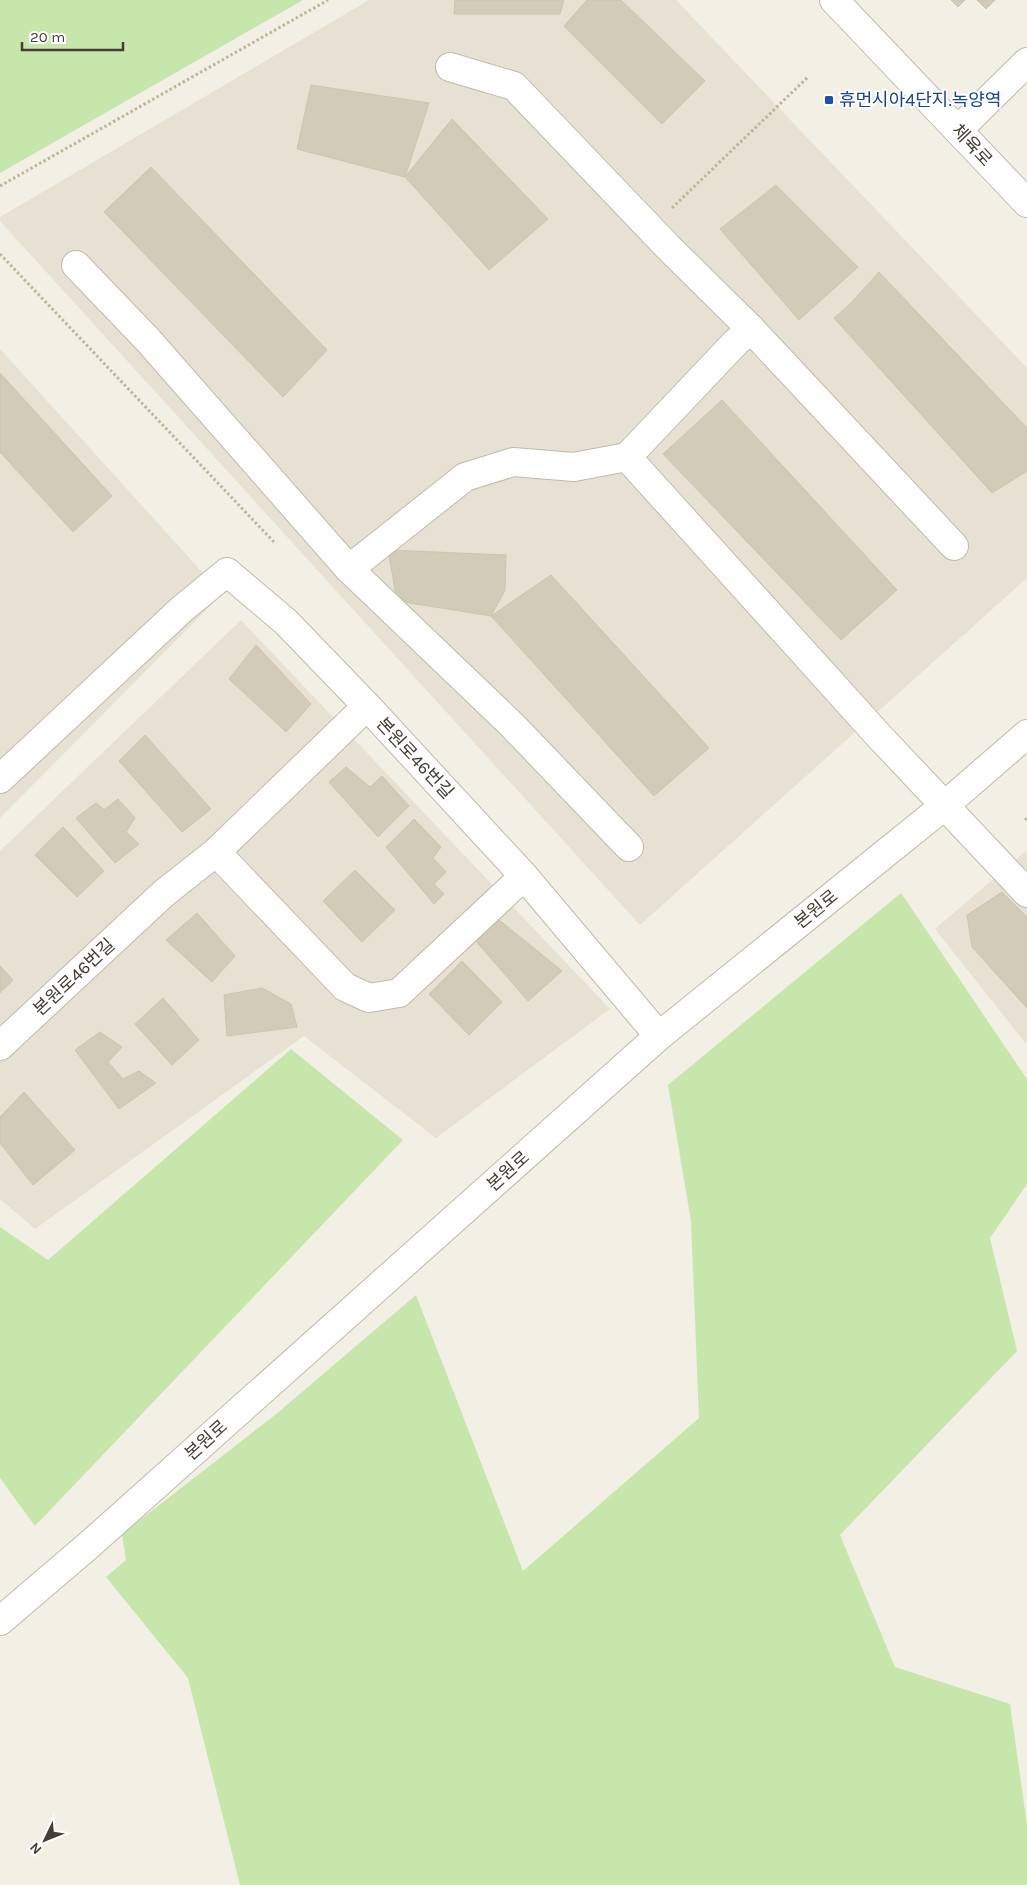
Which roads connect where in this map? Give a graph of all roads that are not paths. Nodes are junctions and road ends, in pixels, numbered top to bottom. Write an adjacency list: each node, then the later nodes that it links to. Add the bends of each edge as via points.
1 (834, 0): 4 (street, 체육로)
2 (1027, 62): 4 (street)
3 (450, 67): 7 (street, via 514,86)
4 (958, 130): 5 (street, 체육로)
5 (1027, 203)
6 (76, 265): 10 (street, via 147,339)
7 (751, 329): 8 (street); 9 (street)
8 (627, 457): 10 (street, via 574,467 513,462 465,477); 14 (street)
9 (954, 546)
10 (349, 569): 15 (street, via 512,725)
11 (367, 706): 13 (street, via 286,622 227,572 182,609); 16 (street, 본원로46번길); 17 (street, 본원로46번길)
12 (1027, 734): 14 (street, 본원로)
13 (0, 779)
14 (944, 806): 18 (street); 19 (street, 본원로)
15 (629, 848)
16 (216, 852): 17 (street, via 345,987 370,998 399,993); 20 (street, 본원로46번길, via 163,894)
17 (524, 876): 19 (street, 본원로46번길)
18 (1027, 893)
19 (659, 1036): 21 (street, 본원로)
20 (0, 1046)
21 (0, 1621)

